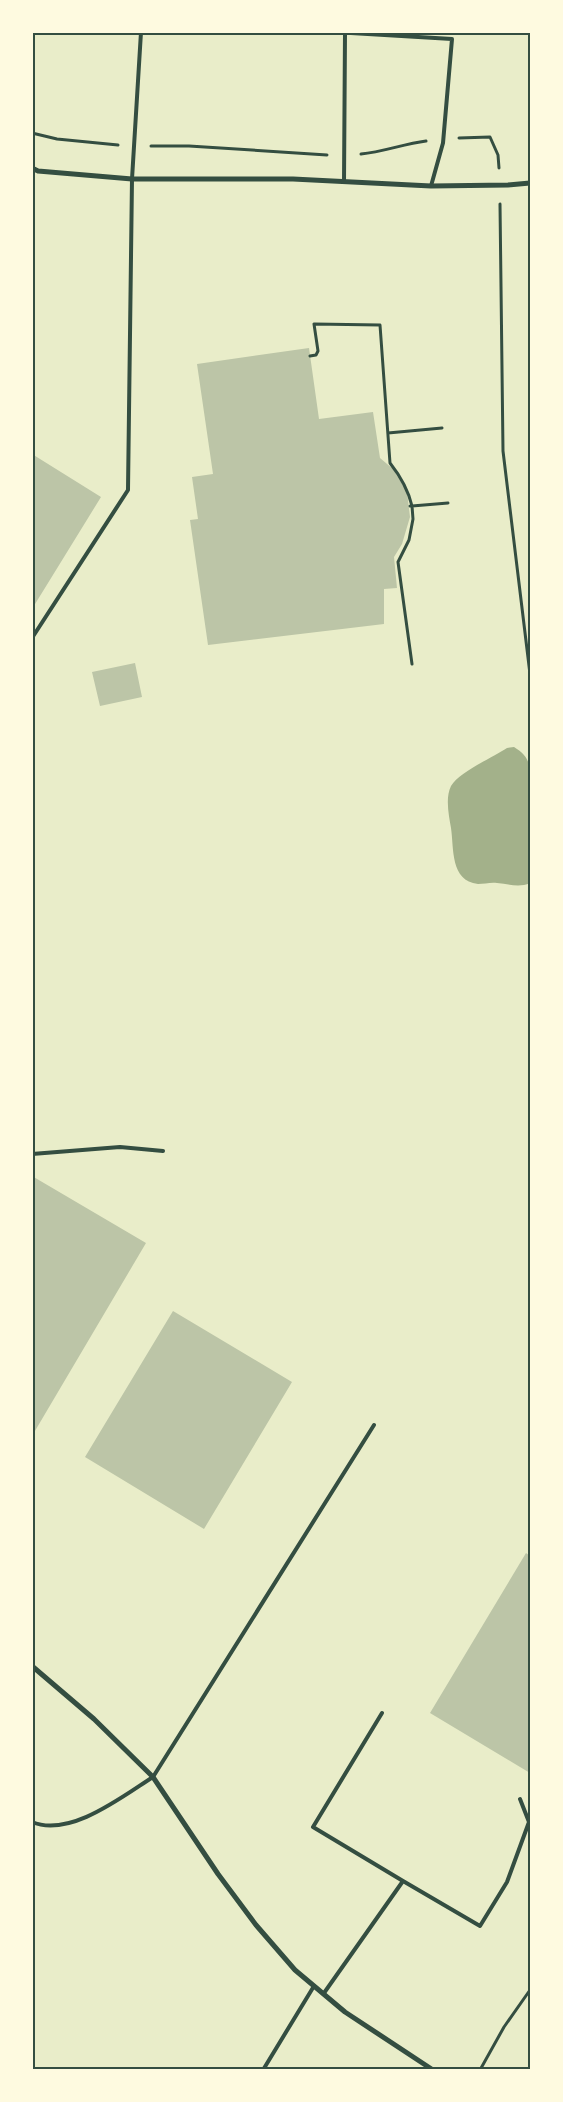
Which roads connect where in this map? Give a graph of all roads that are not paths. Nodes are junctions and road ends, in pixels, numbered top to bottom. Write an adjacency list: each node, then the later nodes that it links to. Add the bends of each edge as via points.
1 (141, 32): 5 (lane)
2 (334, 32): 3 (lane)
3 (345, 33): 6 (lane); 8 (lane, via 452,39 444,139)
4 (32, 168): 5 (street)
5 (132, 179): 6 (street); 9 (lane, via 128,490)
6 (344, 182): 8 (street)
7 (530, 183): 8 (street)
8 (431, 186)
9 (32, 638)
10 (163, 1150): 11 (lane, via 120,1147)
11 (32, 1154)
12 (374, 1425): 15 (lane)
13 (32, 1666): 15 (street, via 94,1719)
14 (382, 1713): 18 (lane, via 313,1827)
15 (153, 1777): 17 (lane, via 78,1820 59,1826); 19 (street, via 256,1924 295,1970)
16 (520, 1799): 18 (lane, via 529,1822 507,1882 480,1926)
17 (32, 1822)
18 (403, 1881): 20 (lane)
19 (314, 1986): 20 (street); 21 (lane)
20 (324, 1993): 22 (street, via 345,2012)
21 (263, 2070)
22 (433, 2070)

